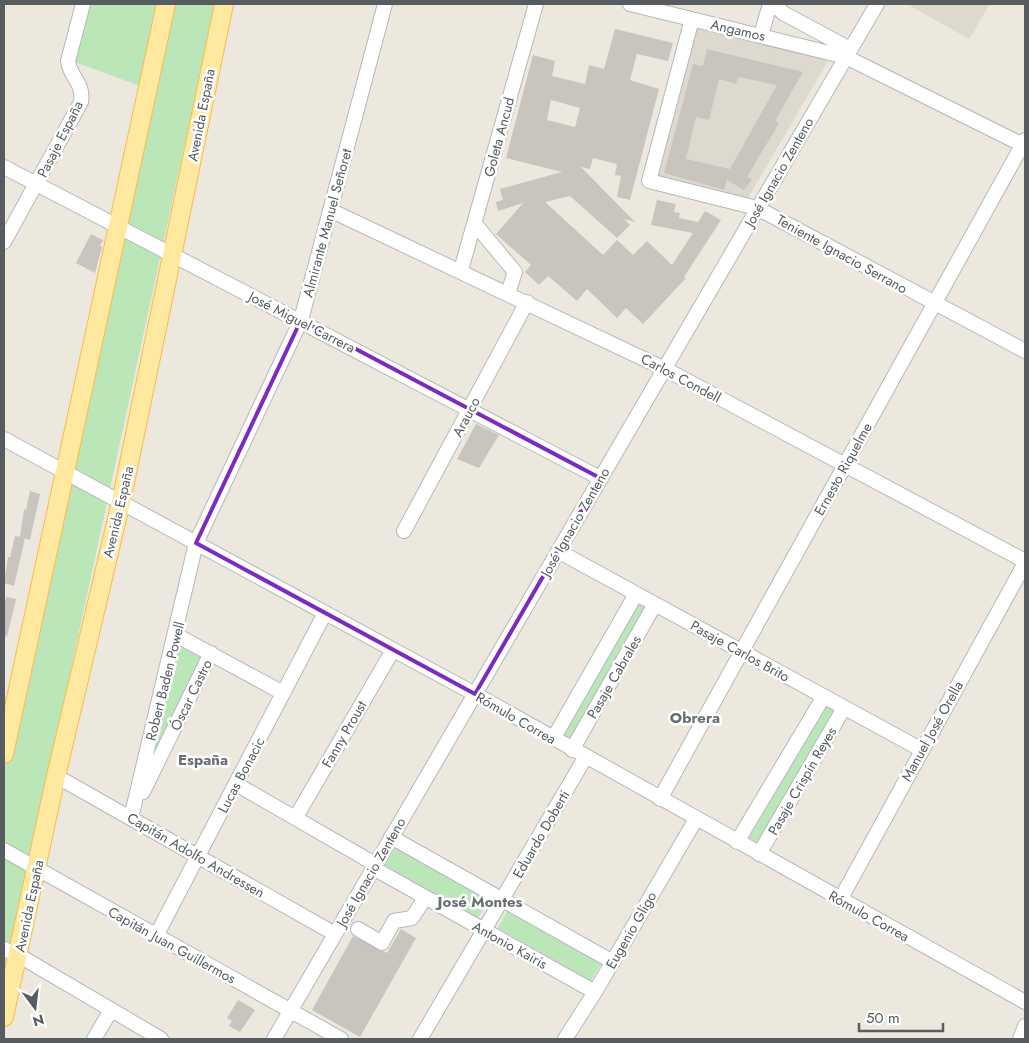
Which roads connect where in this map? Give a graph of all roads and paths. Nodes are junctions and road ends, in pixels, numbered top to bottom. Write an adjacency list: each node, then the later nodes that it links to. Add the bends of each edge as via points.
1 (84, 4): 15 (street, Pasaje España, via 68,61 83,91 81,102)
2 (166, 4): 19 (main road)
3 (224, 4): 21 (main road, Avenida España)
4 (385, 4): 17 (street, Almirante Manuel Señoret)
5 (536, 4): 18 (street, Goleta Ancud)
6 (630, 4): 10 (street, Angamos)
7 (770, 4): 11 (street)
8 (774, 4): 12 (street, via 783,13)
9 (876, 4): 12 (street, José Ignacio Zenteno)
10 (692, 19): 11 (street, Angamos); 16 (street, Teniente Ignacio Serrano, via 649,181)
11 (761, 34): 12 (street, Angamos)
12 (848, 53): 13 (street); 16 (street, José Ignacio Zenteno)
13 (1024, 143): 25 (street, Ernesto Riquelme)
14 (4, 167): 15 (street, José Miguel Carrera)
15 (36, 184): 19 (street, José Miguel Carrera); 20 (street, Pasaje España)
16 (757, 208): 25 (street, Teniente Ignacio Serrano); 28 (street, José Ignacio Zenteno)
17 (330, 210): 22 (street, Carlos Condell); 26 (street, Almirante Manuel Señoret)
18 (475, 224): 22 (street, Goleta Ancud); 23 (street, via 515,272)
19 (118, 229): 21 (street, José Miguel Carrera); 32 (main road)
20 (4, 242)
21 (172, 255): 26 (street, José Miguel Carrera); 34 (main road, Avenida España)
22 (462, 270): 23 (street, Carlos Condell)
23 (508, 293): 24 (street, Carlos Condell)
24 (527, 302): 28 (street, Carlos Condell); 29 (street, Arauco)
25 (934, 304): 27 (street, Teniente Ignacio Serrano); 31 (street, Ernesto Riquelme)
26 (301, 320): 29 (street, José Miguel Carrera); 36 (street, Almirante Manuel Señoret)
27 (1025, 351)
28 (665, 369): 31 (street, Carlos Condell); 33 (street, José Ignacio Zenteno)
29 (470, 410): 33 (street, José Miguel Carrera); 35 (street, Arauco)
30 (7, 444): 32 (street, Rómulo Correa)
31 (845, 466): 38 (street, Carlos Condell); 44 (street, Ernesto Riquelme)
32 (66, 474): 34 (street, Rómulo Correa); 53 (main road)
33 (600, 478): 37 (street, José Ignacio Zenteno)
34 (121, 502): 36 (street, Rómulo Correa); 55 (main road, Avenida España)
35 (404, 531)
36 (196, 543): 41 (street, Rómulo Correa); 42 (street, Robert Baden Powell)
37 (558, 551): 39 (street, Pasaje Carlos Brito); 47 (street, José Ignacio Zenteno)
38 (1025, 562): 52 (street, Manuel José Orella)
39 (636, 594): 40 (street, Pasaje Carlos Brito); 50 (street, Pasaje Cabrales)
40 (655, 604): 44 (street, Pasaje Carlos Brito); 51 (street, Pasaje Cabrales)
41 (325, 614): 43 (street, Rómulo Correa); 46 (street, Lucas Bonacic)
42 (176, 635): 45 (street); 58 (street, Robert Baden Powell)
43 (392, 650): 47 (street, Rómulo Correa); 59 (street, Fanny Proust)
44 (742, 652): 48 (street, Pasaje Carlos Brito); 57 (street, Ernesto Riquelme)
45 (211, 653): 46 (street); 58 (street, Óscar Castro)
46 (283, 693): 56 (street, Lucas Bonacic)
47 (475, 694): 50 (street, Rómulo Correa); 61 (street, José Ignacio Zenteno)
48 (824, 696): 49 (street, Pasaje Carlos Brito); 62 (street, Pasaje Crispín Reyes)
49 (844, 708): 52 (street, Pasaje Carlos Brito); 64 (street, Pasaje Crispín Reyes)
50 (553, 739): 51 (street, Rómulo Correa)
51 (572, 750): 54 (street, Rómulo Correa)
52 (922, 750): 70 (street, Manuel José Orella)
53 (4, 754)
54 (585, 758): 57 (street, Rómulo Correa); 69 (street, Eduardo Doberti)
55 (56, 776): 58 (street, Capitán Adolfo Andressen); 67 (main road, Avenida España)
56 (236, 784): 59 (street, Antonio Kairis); 65 (street, Lucas Bonacic)
57 (660, 799): 60 (street, Rómulo Correa)
58 (131, 818): 65 (street, Capitán Adolfo Andressen)
59 (296, 818): 66 (street, Antonio Kairis)
60 (696, 819): 62 (street, Rómulo Correa); 76 (street, Eugenio Gligo)
61 (391, 838): 66 (street, José Ignacio Zenteno); 69 (street)
62 (737, 842): 64 (street, Rómulo Correa)
63 (4, 850): 67 (street, Capitán Juan Guillermos)
64 (759, 854): 70 (street, Rómulo Correa)
65 (198, 856): 73 (street, Capitán Adolfo Andressen); 74 (street, Lucas Bonacic)
66 (374, 866): 68 (street, Antonio Kairis); 73 (street, José Ignacio Zenteno)
67 (37, 869): 74 (street, Capitán Juan Guillermos); 75 (main road, Avenida España)
68 (425, 898): 71 (street, via 412,918 394,921 382,943); 72 (street, Antonio Kairis)
69 (502, 900): 72 (street, Eduardo Doberti); 76 (street)
70 (840, 900): 78 (street, Rómulo Correa)
71 (358, 929)
72 (484, 931): 77 (street, Antonio Kairis); 87 (street, Eduardo Doberti)
73 (335, 934): 80 (street, José Ignacio Zenteno)
74 (156, 936): 80 (street, Capitán Juan Guillermos)
75 (11, 952): 79 (street); 81 (main road, Avenida España)
76 (613, 962): 77 (street, Eugenio Gligo)
77 (595, 992): 88 (street, Eugenio Gligo)
78 (1025, 1002)
79 (111, 1010): 83 (street); 84 (street)
80 (290, 1011): 85 (street, José Ignacio Zenteno); 86 (street, Capitán Juan Guillermos)
81 (4, 1017)
82 (1025, 1026): 89 (street)
83 (94, 1039)
84 (161, 1039)
85 (274, 1039)
86 (341, 1039)
87 (420, 1039)
88 (565, 1039)
89 (1020, 1039)

